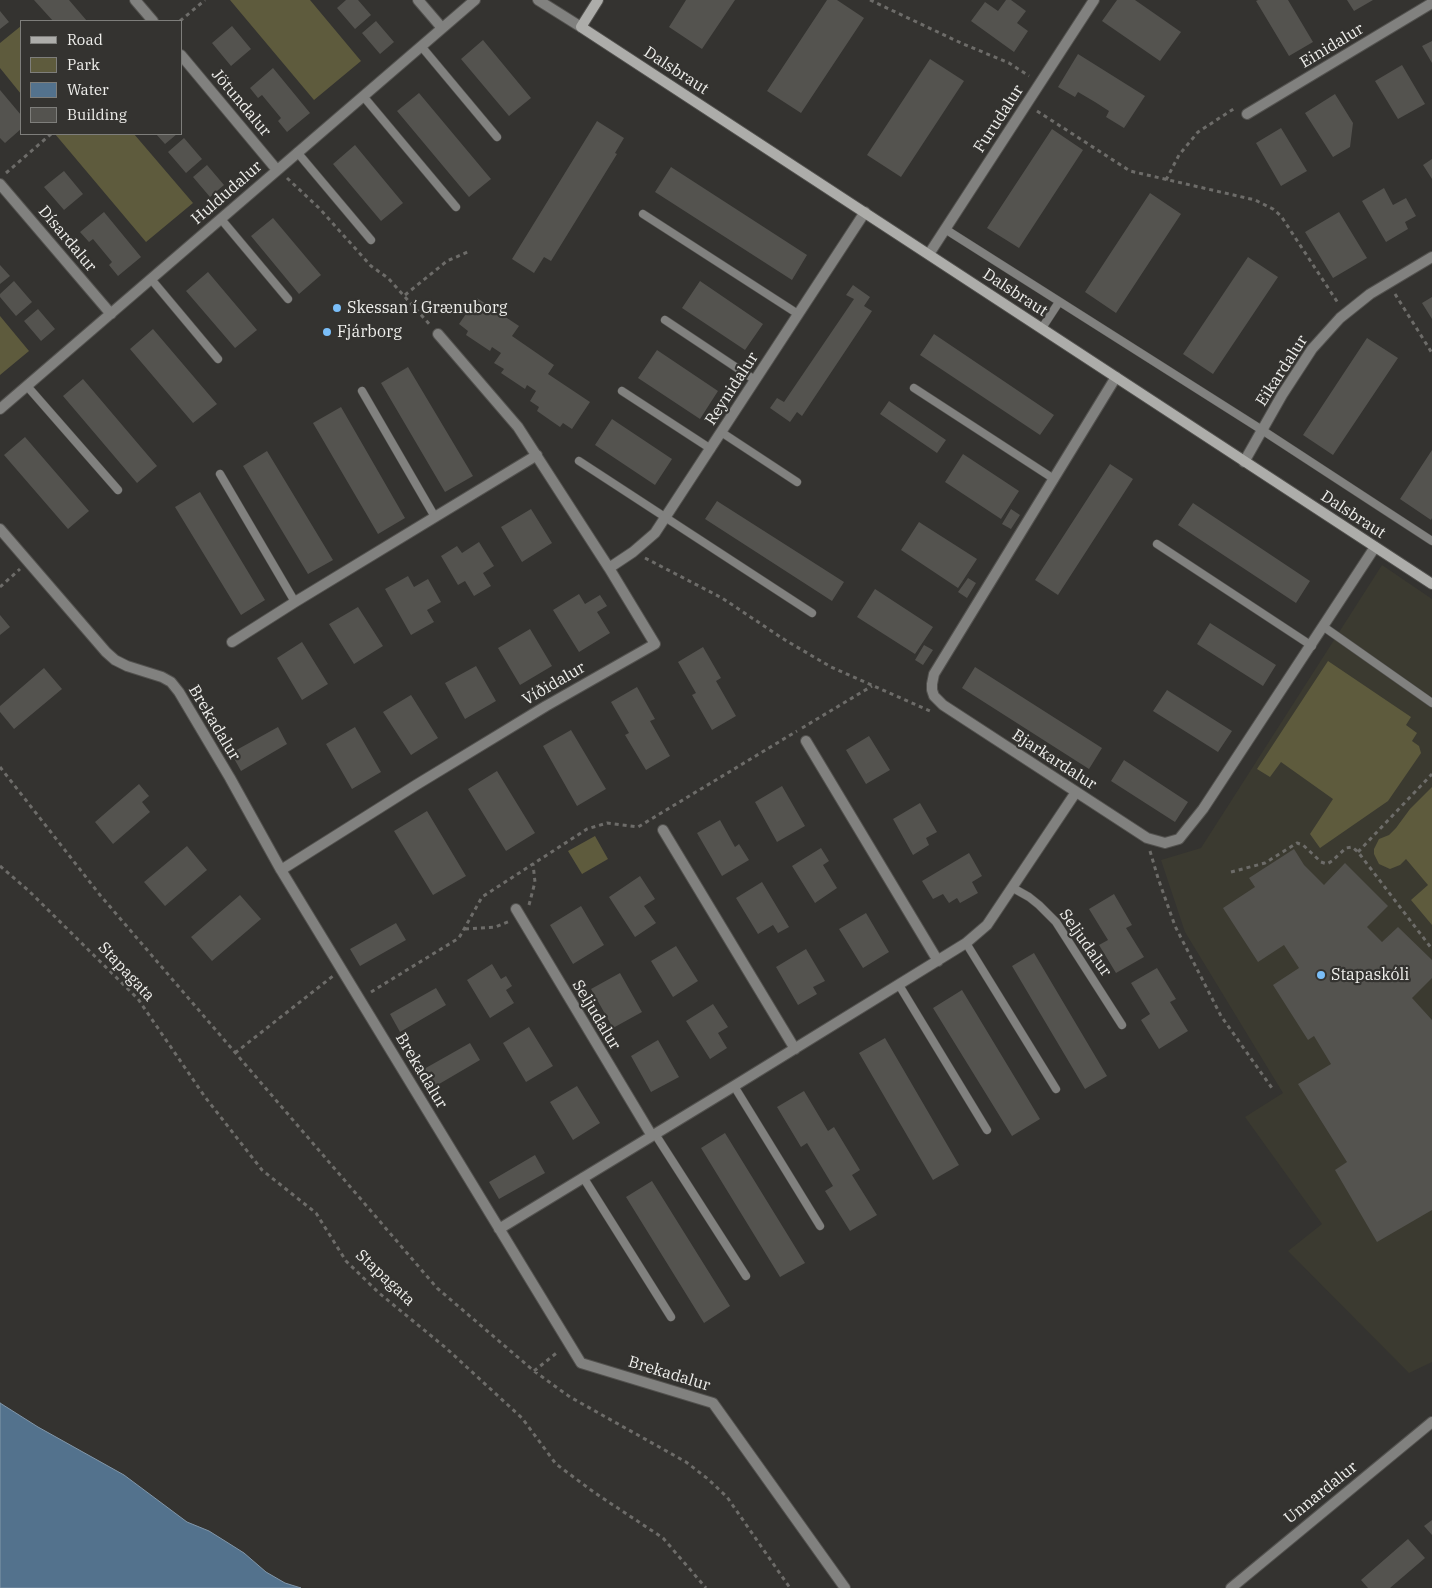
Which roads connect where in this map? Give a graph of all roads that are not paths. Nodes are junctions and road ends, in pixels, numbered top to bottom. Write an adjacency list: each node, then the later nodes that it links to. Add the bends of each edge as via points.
1 (135, 0): 8 (street)
2 (418, 0): 10 (street)
3 (475, 0): 10 (street, Huldudalur)
4 (538, 0): 9 (street)
5 (598, 0): 9 (street)
6 (1094, 0): 23 (street, Furudalur)
7 (1432, 3): 14 (street, Einidalur)
8 (152, 20)
9 (581, 27): 20 (street, Dalsbraut)
10 (442, 28): 11 (street, Huldudalur)
11 (421, 46): 13 (street, Huldudalur); 15 (lane)
12 (182, 56): 17 (street, Jötundalur)
13 (363, 96): 16 (street, Huldudalur); 19 (lane)
14 (1247, 114)
15 (497, 137)
16 (297, 152): 17 (street, Huldudalur); 24 (lane)
17 (277, 170): 22 (street, Huldudalur)
18 (0, 184): 30 (street, Dísardalur)
19 (456, 206)
20 (864, 212): 25 (street, Dalsbraut); 31 (street, Reynidalur)
21 (643, 214): 31 (lane)
22 (221, 219): 27 (street, Huldudalur); 28 (lane)
23 (945, 229): 25 (street, Furudalur); 29 (lane)
24 (371, 240)
25 (929, 254): 33 (street, Dalsbraut)
26 (1432, 257): 43 (street, Eikardalur, via 1370,294 1345,314 1312,349)
27 (151, 279): 30 (street, Huldudalur); 35 (lane)
28 (288, 299)
29 (1059, 302): 33 (lane); 43 (lane)
30 (111, 314): 38 (street, Huldudalur)
31 (798, 314): 37 (street, Reynidalur)
32 (665, 320): 37 (lane)
33 (1042, 328): 36 (street, Dalsbraut)
34 (438, 334): 46 (street, Víðidalur, via 518,427)
35 (218, 359)
36 (1116, 377): 48 (street, Dalsbraut); 50 (street, Bjarkardalur)
37 (755, 380): 44 (street, Reynidalur)
38 (28, 386): 42 (street, Huldudalur); 52 (lane)
39 (914, 388): 50 (lane)
40 (362, 391): 53 (lane)
41 (622, 391): 45 (lane)
42 (0, 409)
43 (1262, 430): 48 (street, Eikardalur); 56 (lane)
44 (721, 432): 45 (street, Reynidalur); 51 (lane)
45 (710, 449): 54 (street, Reynidalur)
46 (537, 455): 53 (street); 59 (street, Víðidalur)
47 (579, 460): 54 (lane)
48 (1244, 462): 58 (street, Dalsbraut)
49 (220, 474): 61 (lane)
50 (1054, 479): 68 (street, Bjarkardalur, via 934,674 932,690 943,705)
51 (797, 482)
52 (118, 490)
53 (435, 517): 61 (street)
54 (666, 517): 59 (street, Reynidalur, via 656,533); 62 (lane)
55 (0, 529): 70 (street, Brekadalur, via 106,652 127,666 162,677 180,692)
56 (1432, 541)
57 (1157, 544): 65 (lane)
58 (1375, 547): 60 (street, Dalsbraut); 63 (street, Bjarkardalur)
59 (609, 568): 70 (street, Víðidalur, via 655,644 448,765)
60 (1432, 584)
61 (295, 602): 64 (street)
62 (812, 613)
63 (1324, 627): 65 (street, Bjarkardalur); 66 (lane)
64 (232, 642)
65 (1312, 646): 68 (street, Bjarkardalur, via 1179,839 1165,844 1147,838)
66 (1432, 703)
67 (806, 741): 74 (street)
68 (1076, 792): 71 (street)
69 (663, 830): 77 (street)
70 (281, 870): 84 (street, Brekadalur)
71 (1013, 888): 73 (street, via 987,925); 76 (lane, Seljudalur, via 1029,897 1056,922)
72 (516, 909): 81 (street, Seljudalur)
73 (966, 943): 74 (street); 79 (lane)
74 (938, 961): 75 (street)
75 (899, 985): 77 (street); 80 (lane)
76 (1122, 1025)
77 (795, 1049): 78 (street)
78 (734, 1086): 81 (street); 83 (lane)
79 (1056, 1089)
80 (987, 1130)
81 (654, 1135): 82 (street); 85 (lane, Seljudalur)
82 (583, 1177): 84 (street); 86 (lane)
83 (820, 1226)
84 (499, 1229): 88 (street, Brekadalur, via 581,1363 713,1403)
85 (746, 1276)
86 (671, 1317)
87 (1432, 1422): 89 (street, Unnardalur)
88 (845, 1588)
89 (1231, 1588)

